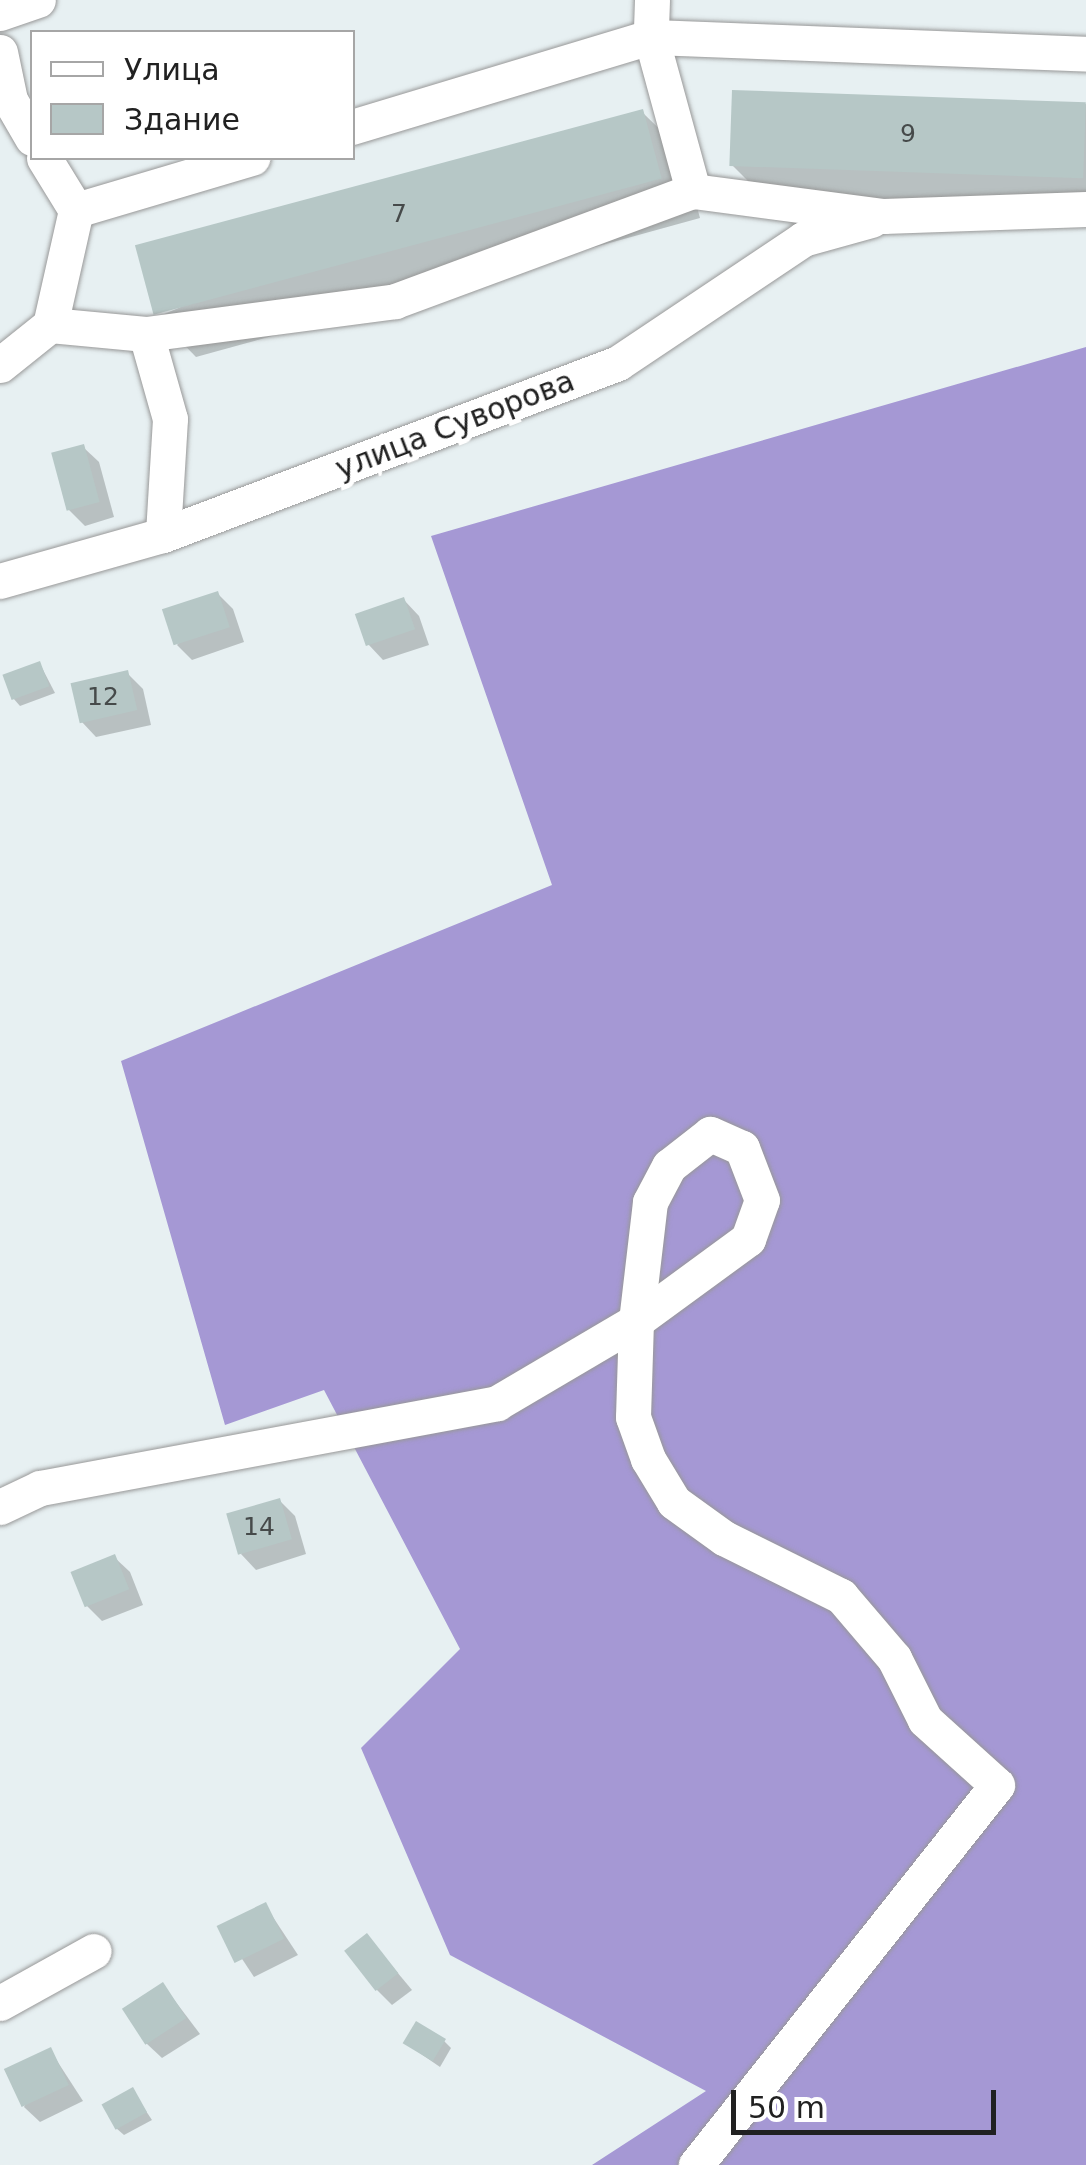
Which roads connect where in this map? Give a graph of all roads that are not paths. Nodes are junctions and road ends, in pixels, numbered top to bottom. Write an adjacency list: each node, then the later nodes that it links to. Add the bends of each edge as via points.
1 (38, 0): 3 (street)
2 (652, 0): 4 (street)
3 (0, 13)
4 (651, 37): 6 (street); 7 (street); 11 (street)
5 (0, 52): 8 (street, via 10,100)
6 (1086, 54)
7 (355, 126)
8 (30, 135)
9 (45, 160): 12 (street)
10 (245, 160): 12 (street)
11 (693, 191): 14 (street); 16 (street, via 395,301)
12 (76, 210): 15 (street)
13 (1086, 210): 14 (street)
14 (884, 216): 18 (street, улица Суворова, via 803,239 618,363)
15 (50, 326): 16 (street); 17 (street)
16 (146, 334): 18 (street, via 170,419)
17 (0, 365)
18 (164, 535): 19 (street, улица Суворова)
19 (0, 581)
20 (636, 1322): 20 (street, via 748,1239 762,1200 754,1168 722,1134 710,1134 669,1166 650,1202); 21 (street, via 498,1403 40,1488); 24 (street, via 633,1417 674,1502 724,1538 841,1596 894,1658 925,1720 997,1785)
21 (0, 1507)
22 (94, 1951): 23 (street)
23 (0, 2004)
24 (696, 2165)

